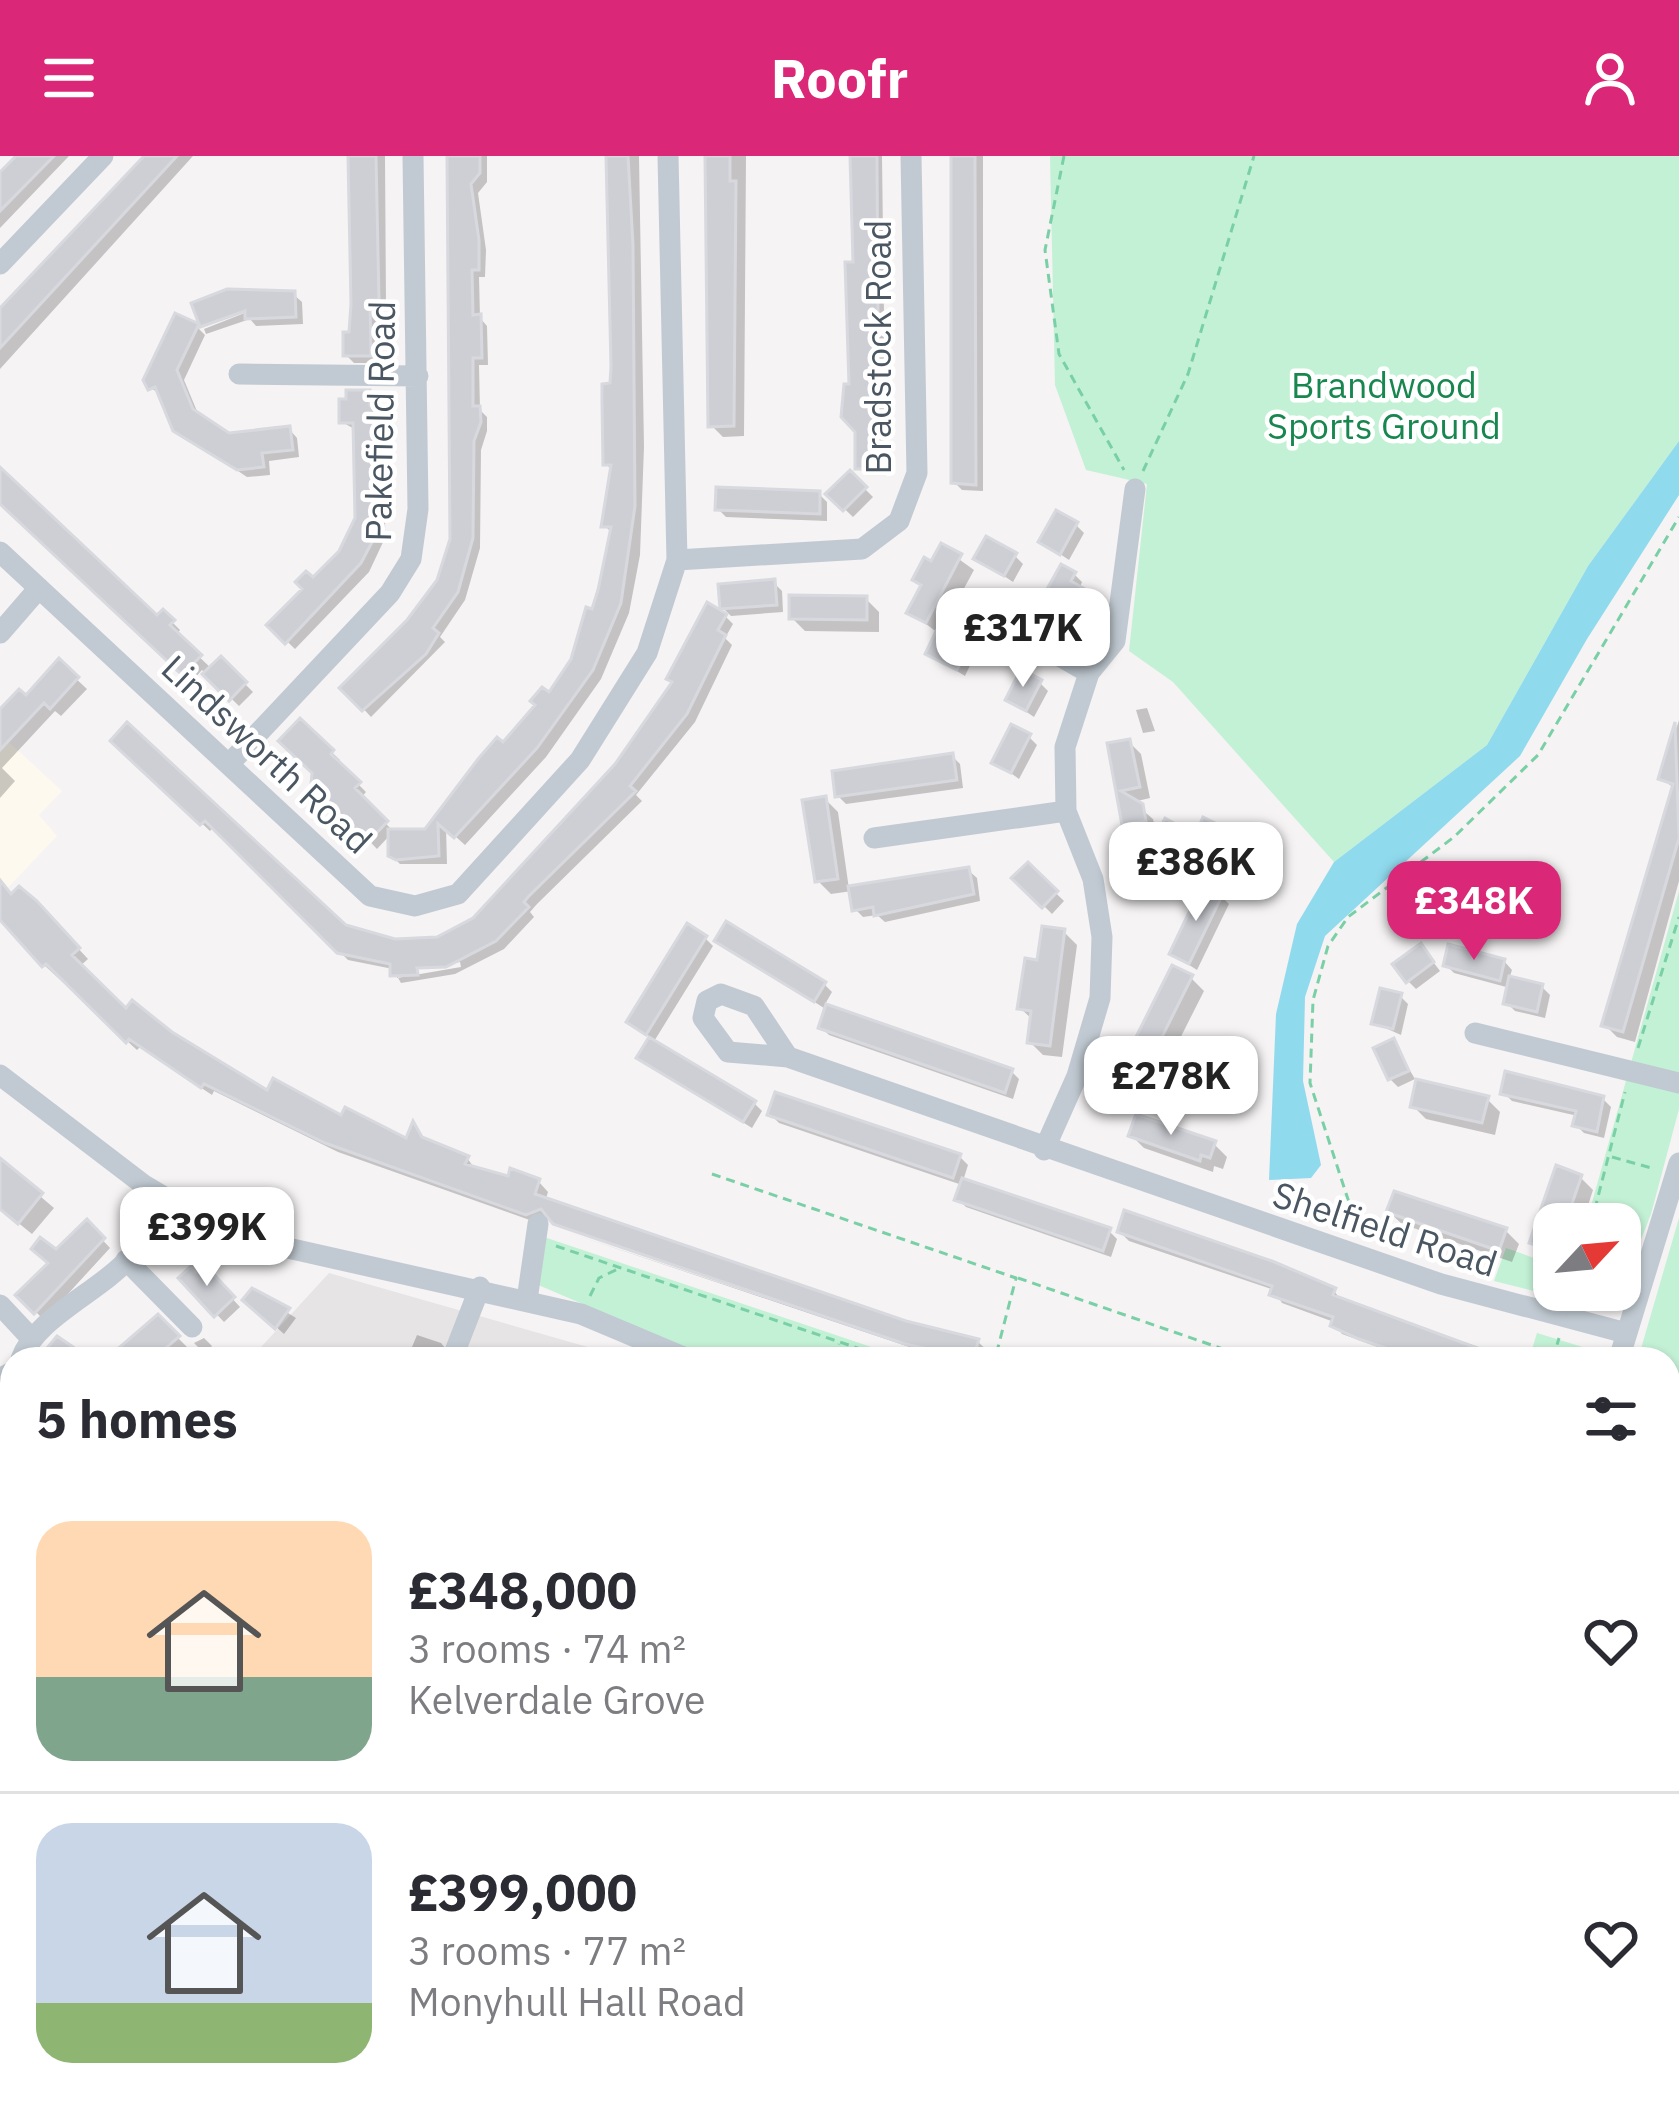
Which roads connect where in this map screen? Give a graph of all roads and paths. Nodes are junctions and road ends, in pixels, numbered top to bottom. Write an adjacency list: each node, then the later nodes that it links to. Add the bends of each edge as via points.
1 (103, 156): 7 (street)
2 (413, 156): 9 (street, Pakefield Road)
3 (668, 156): 13 (street, Lindsworth Road)
4 (910, 156): 13 (street, Bradstock Road, via 917,473 899,521 862,549)
5 (1064, 156): 10 (path, via 1046,250 1059,354)
6 (1253, 156): 10 (path, via 1188,374)
7 (0, 264)
8 (239, 374): 9 (street)
9 (418, 376): 18 (street, Pakefield Road, via 411,559 364,623)
10 (1135, 489): 17 (street, via 1114,641)
11 (1679, 518): 32 (path, via 1538,755 1454,836 1348,917 1328,946 1313,1000 1310,1083)
12 (0, 552): 14 (street, Lindsworth Road)
13 (677, 560): 18 (street, Lindsworth Road, via 647,653 608,722 458,894 415,906 370,896)
14 (39, 589): 16 (street); 18 (street, Lindsworth Road)
15 (971, 605): 17 (street)
16 (0, 633)
17 (1089, 673): 19 (street, via 1064,747)
18 (231, 762)
19 (1066, 811): 20 (street); 25 (street, via 1093,879 1100,998)
20 (874, 838)
21 (1475, 1034): 24 (street)
22 (788, 1058): 25 (street, Shelfield Road)
23 (2, 1081): 29 (street)
24 (1679, 1083)
25 (1044, 1150): 32 (street, Shelfield Road)
26 (1610, 1157): 27 (path)
27 (1677, 1169): 40 (street)
28 (712, 1174): 34 (path)
29 (168, 1199): 31 (street); 35 (street, via 242,1236)
30 (536, 1232): 33 (path); 36 (street)
31 (126, 1260): 39 (street); 41 (street)
32 (1367, 1260): 40 (street, Shelfield Road)
33 (620, 1268): 38 (path, via 599,1278); 42 (path)
34 (1016, 1278): 48 (path); 49 (path)
35 (480, 1287): 36 (street); 44 (street)
36 (527, 1300): 38 (street)
37 (0, 1305): 41 (street)
38 (581, 1314): 45 (street)
39 (192, 1328)
40 (1626, 1334): 50 (street)
41 (29, 1336): 43 (street)
42 (840, 1342): 46 (path); 47 (path)
43 (25, 1347)
44 (457, 1347)
45 (659, 1347)
46 (839, 1347)
47 (855, 1347)
48 (998, 1347)
49 (1217, 1347)
50 (1622, 1347)

